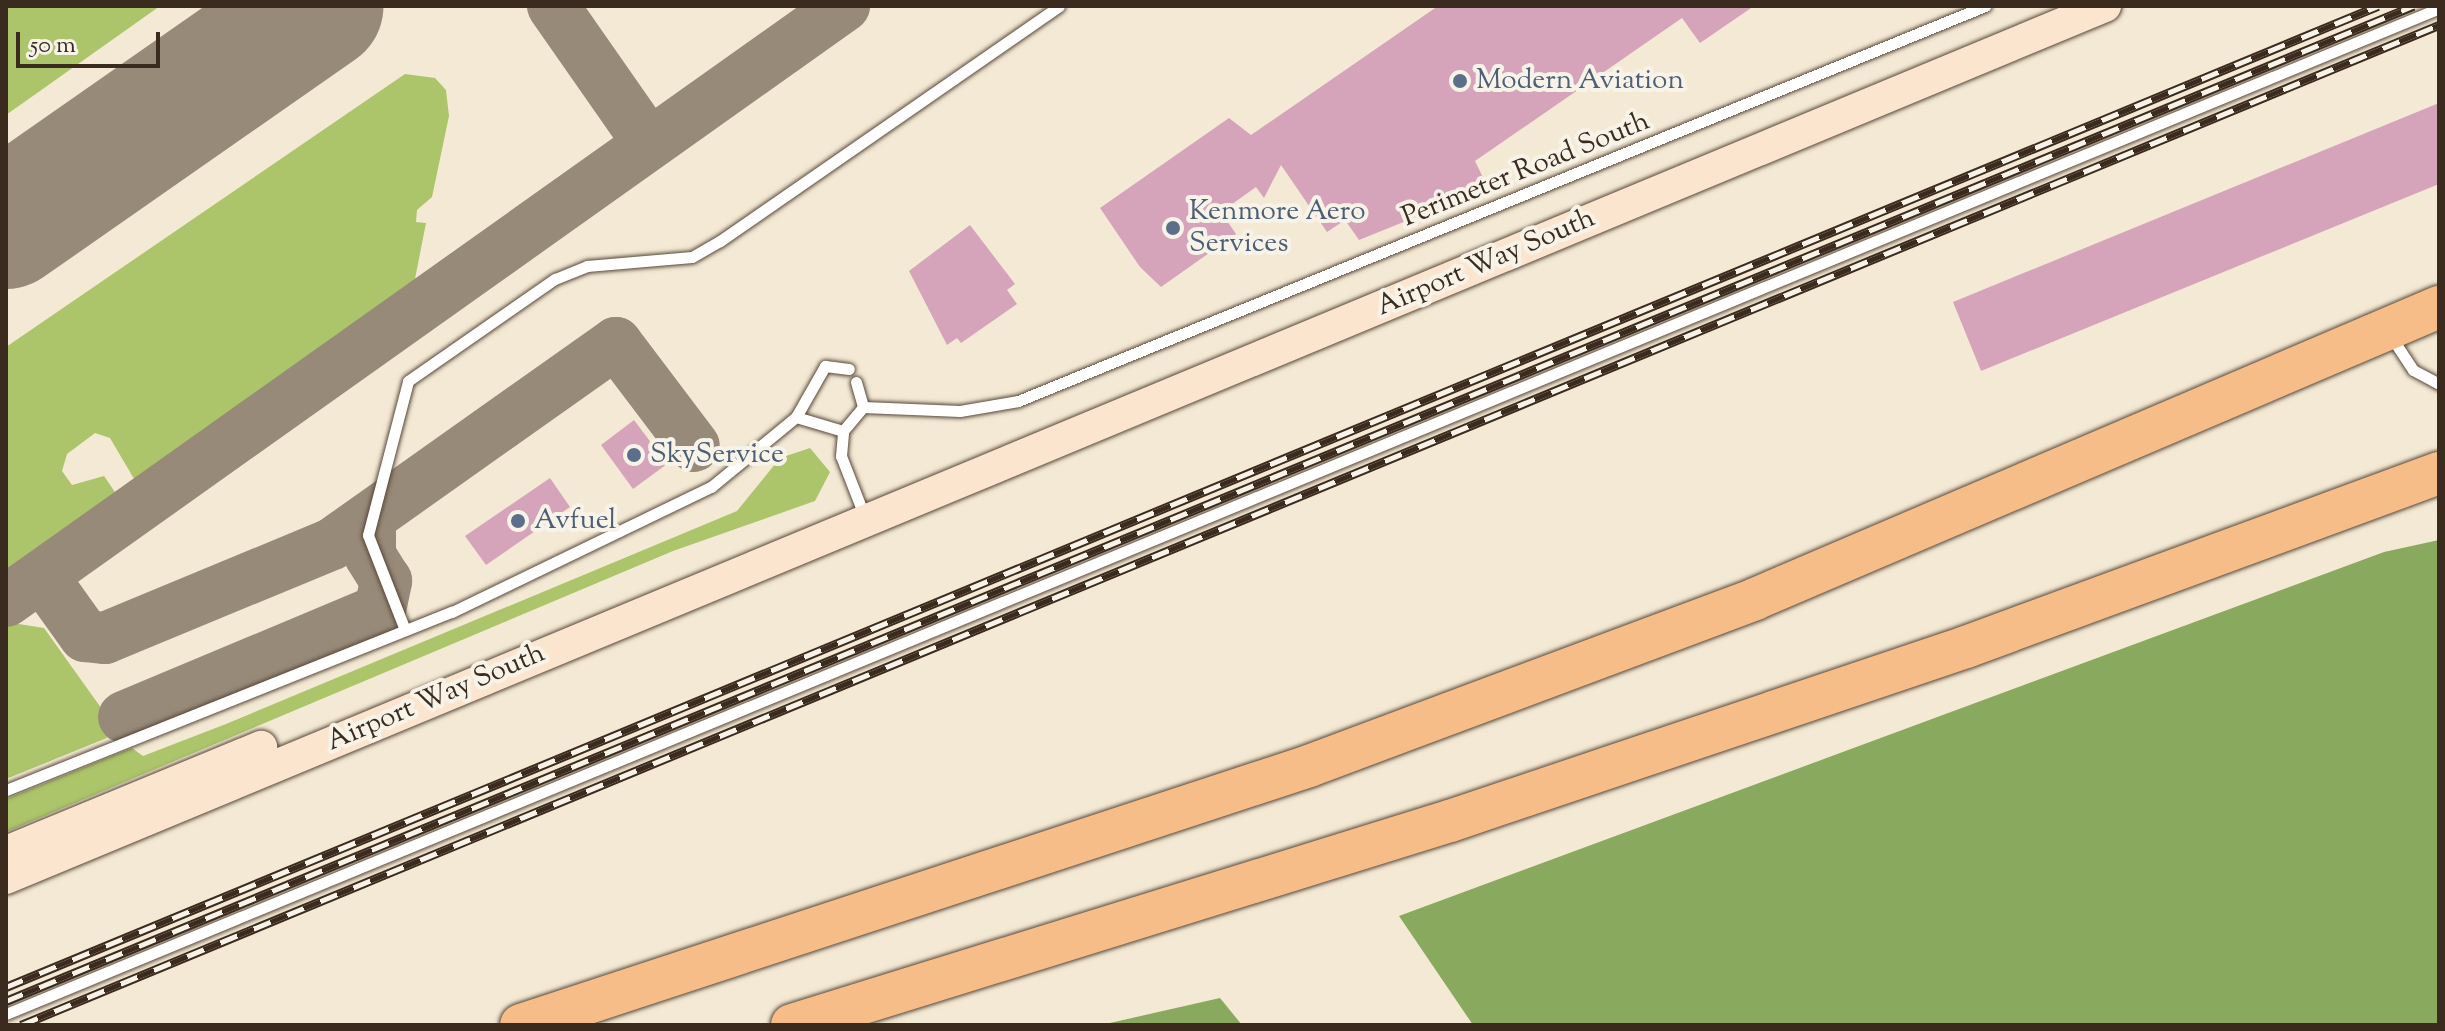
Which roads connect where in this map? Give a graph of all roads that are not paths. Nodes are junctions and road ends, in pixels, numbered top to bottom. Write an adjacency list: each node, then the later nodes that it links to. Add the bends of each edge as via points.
1 (1059, 6): 15 (lane, via 720,241 692,257 587,266 555,279 408,381 368,535)
2 (1985, 6): 10 (lane, Perimeter Road South, via 1018,401 960,411)
3 (2105, 6): 14 (main road, Airport Way South)
4 (2439, 8): 19 (lane)
5 (2439, 307): 6 (highway)
6 (2387, 329): 9 (lane, via 2413,370); 20 (highway, via 1755,599 1309,766)
7 (849, 369): 11 (lane, via 825,366)
8 (856, 382): 10 (lane)
9 (2439, 384)
10 (863, 407): 12 (lane)
11 (796, 417): 12 (lane); 15 (lane, via 711,487)
12 (843, 431): 14 (lane, via 841,456)
13 (2439, 473): 21 (highway, via 1966,647 1480,812)
14 (864, 515): 17 (main road, Airport Way South, via 754,544); 18 (main road, Airport Way South)
15 (405, 630): 16 (lane)
16 (6, 790)
17 (6, 852)
18 (6, 878)
19 (6, 1014)
20 (521, 1025)
21 (792, 1025)

